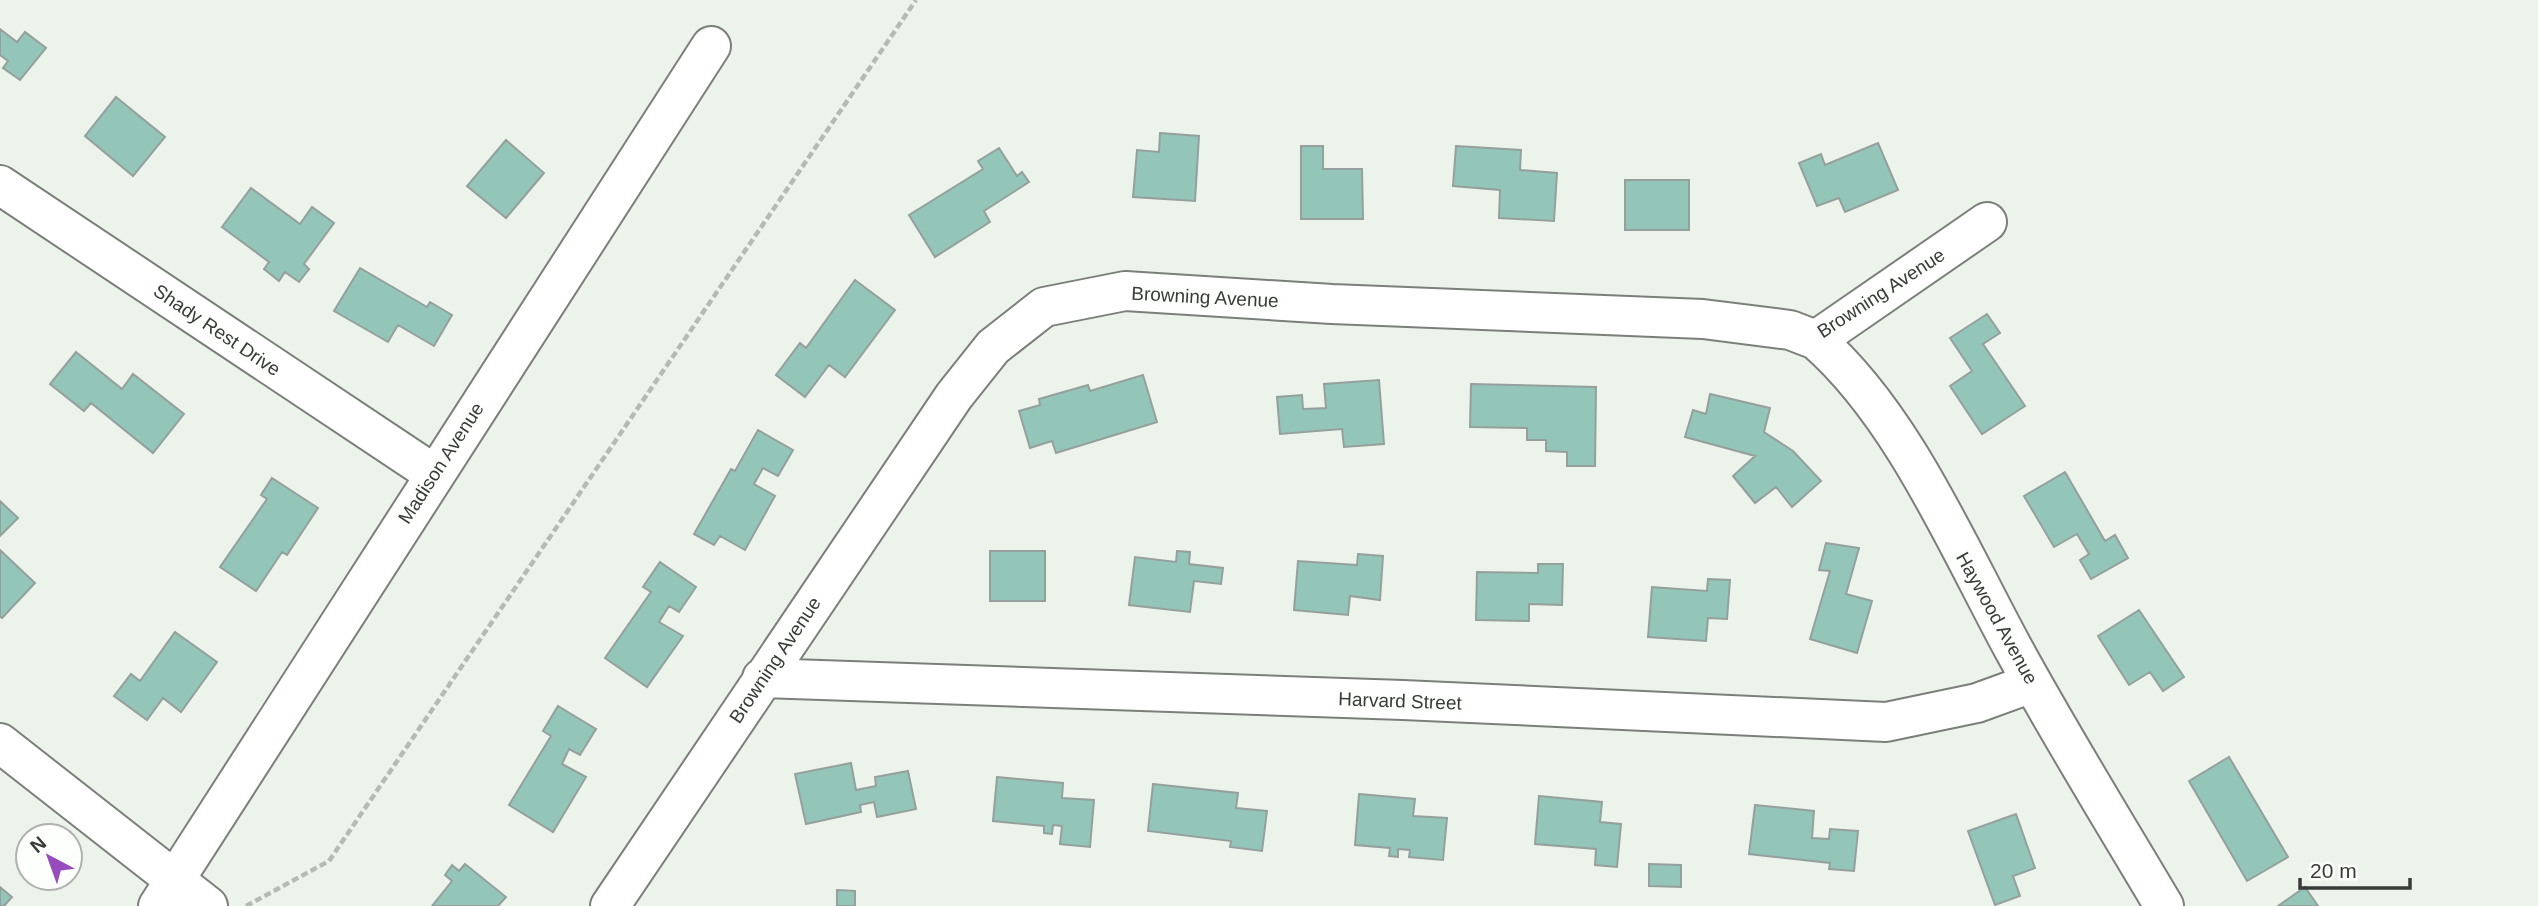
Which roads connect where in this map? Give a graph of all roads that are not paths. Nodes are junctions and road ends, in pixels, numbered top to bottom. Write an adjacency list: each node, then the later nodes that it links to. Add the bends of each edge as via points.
1 (711, 46): 5 (street, Madison Avenue)
2 (0, 185): 5 (street, Shady Rest Drive)
3 (1987, 222): 4 (street, Browning Avenue)
4 (1816, 340): 6 (street, Browning Avenue, via 1790,330 1703,319 1125,291 1044,307 993,346 954,396); 7 (street, Haywood Avenue, via 1845,365 1903,445)
5 (434, 474): 9 (street, Madison Avenue)
6 (762, 678): 7 (street, Harvard Street, via 1886,722 1977,703); 11 (street, Browning Avenue)
7 (2032, 683): 12 (street, Haywood Avenue)
8 (0, 743): 9 (street)
9 (166, 894): 10 (street)
10 (208, 906)
11 (610, 906)
12 (2164, 906)

